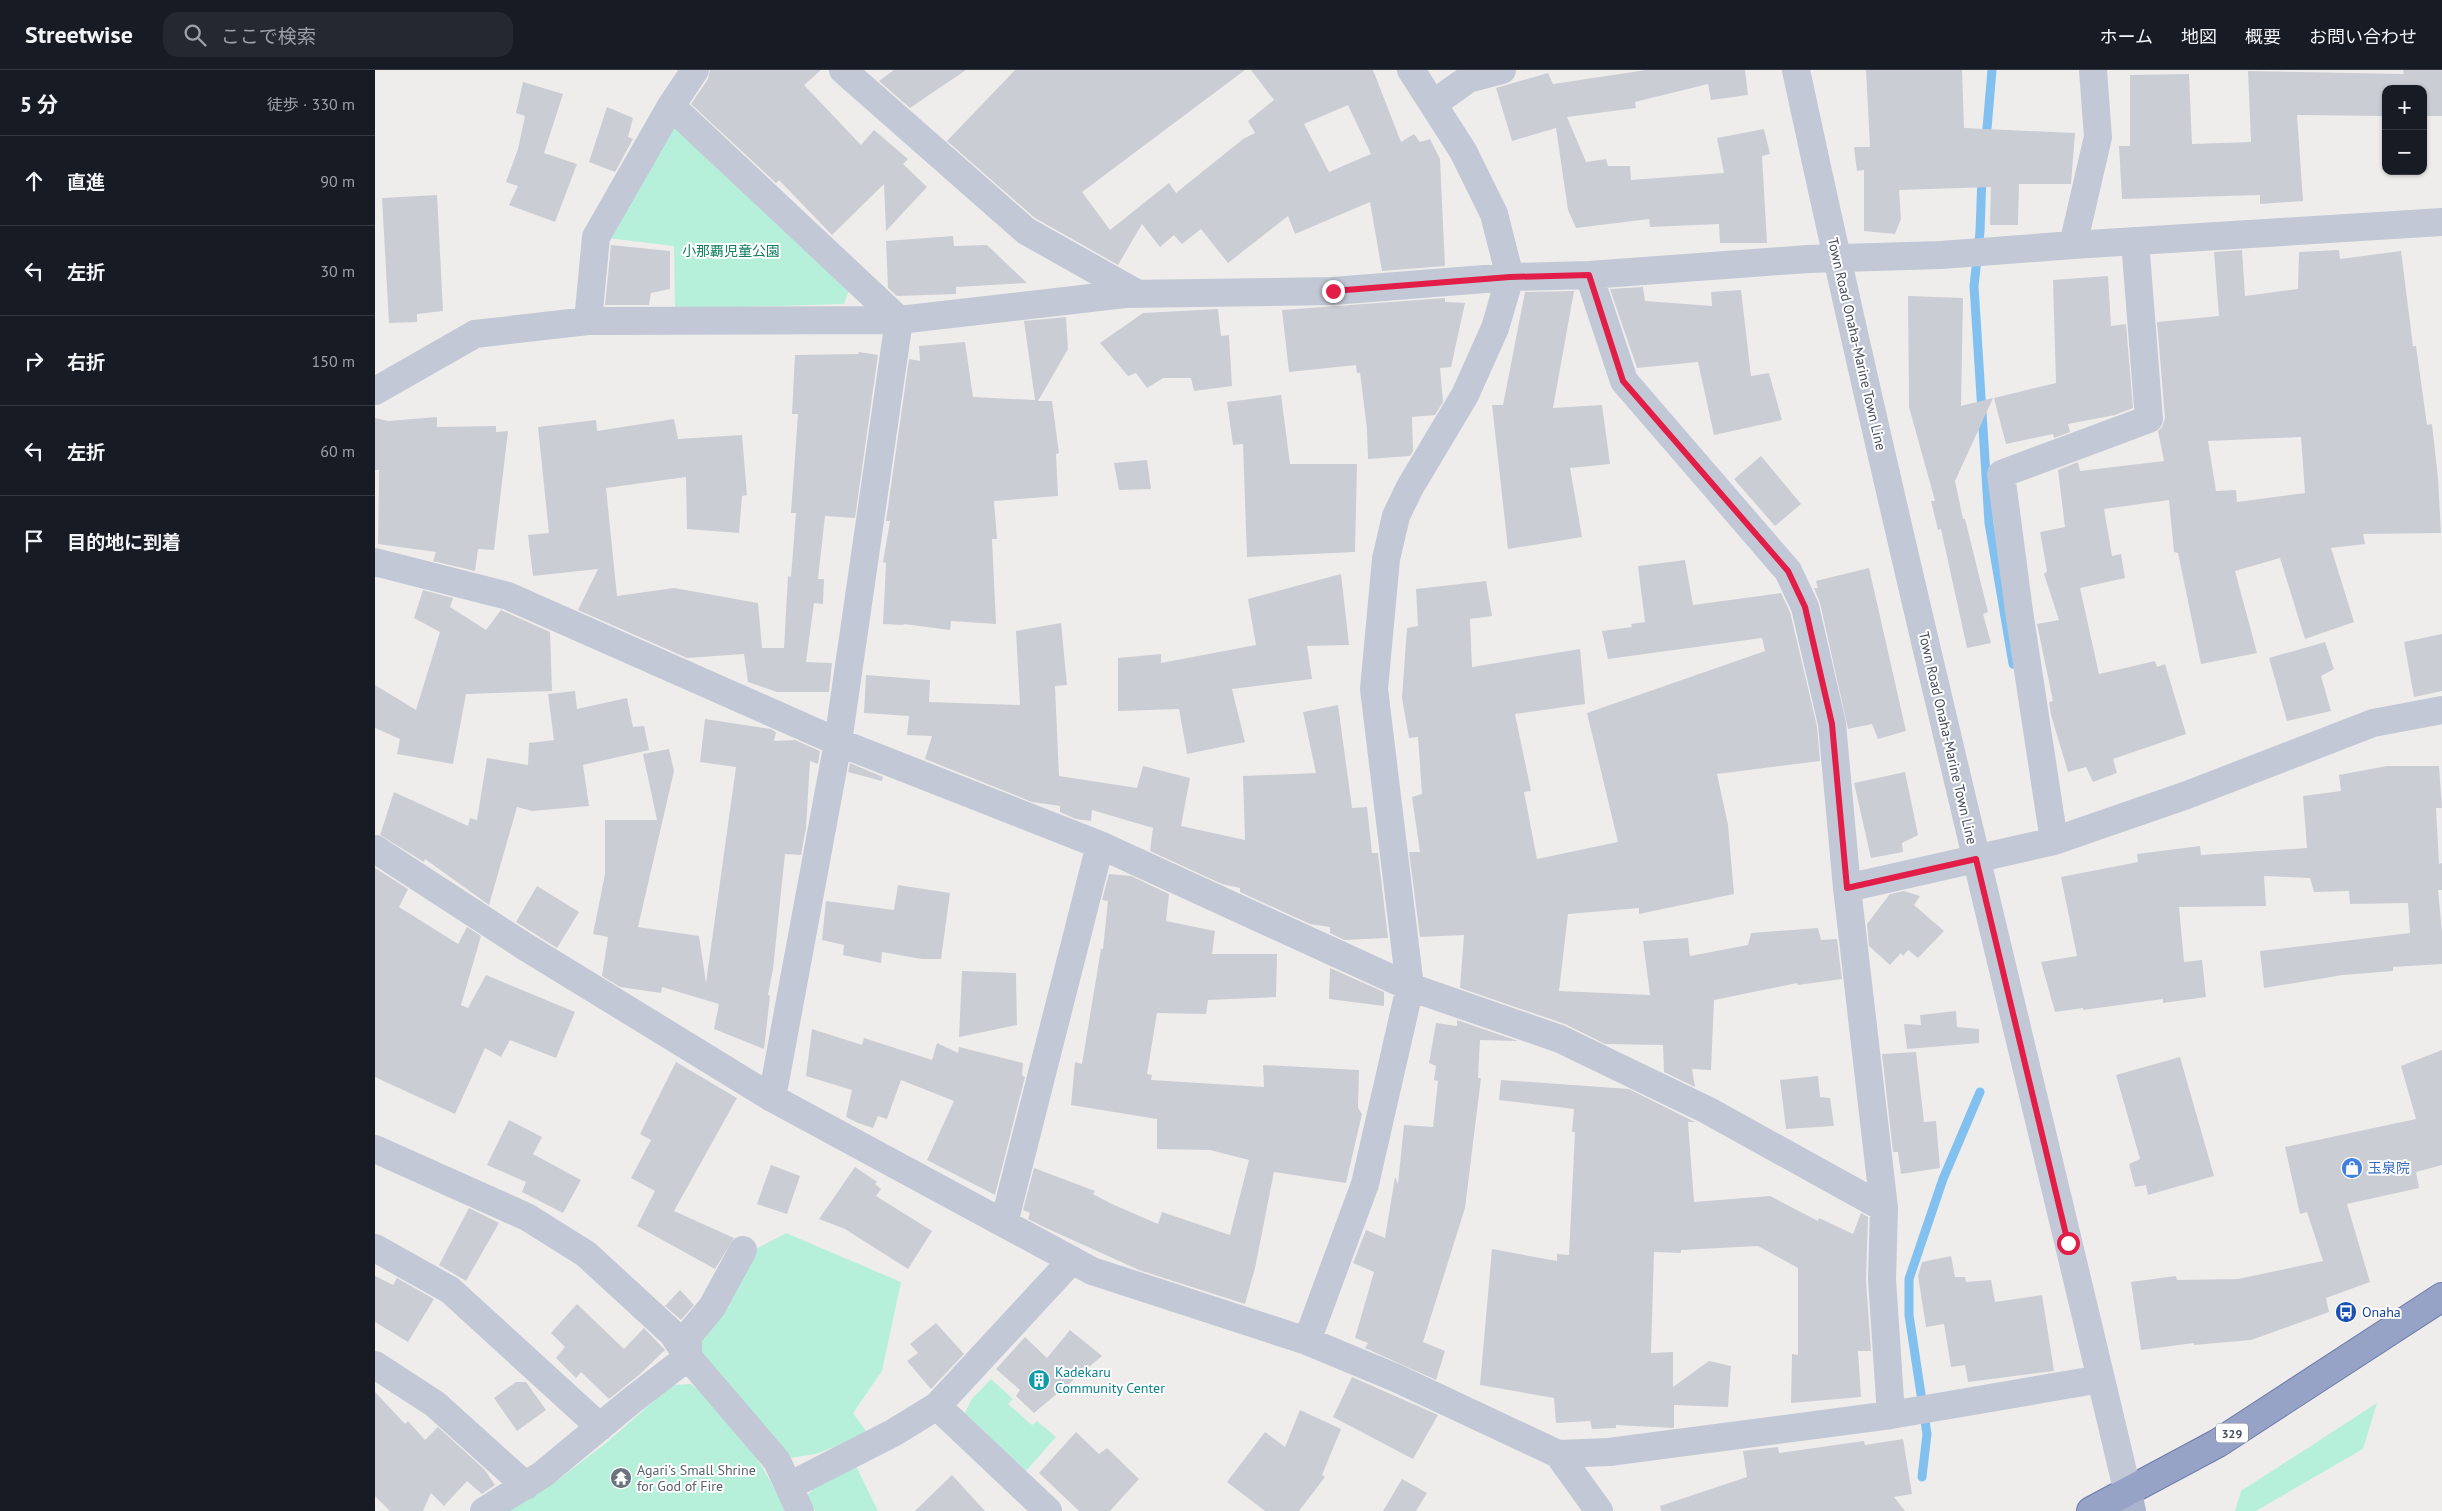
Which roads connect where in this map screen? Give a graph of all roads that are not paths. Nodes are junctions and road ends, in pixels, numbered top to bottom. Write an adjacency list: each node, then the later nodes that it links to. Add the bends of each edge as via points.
1 (695, 70): 8 (street)
2 (843, 70): 15 (street, via 1026,231)
3 (1411, 70): 7 (street)
4 (1503, 70): 7 (street, via 1468,79)
5 (1796, 70): 12 (street, Town Road Onaha-Marine Town Line)
6 (2093, 70): 11 (street, via 2098,137)
7 (1433, 104): 14 (street, via 1463,151 1494,214)
8 (671, 106): 16 (street); 17 (street, via 596,237)
9 (2442, 222): 10 (street)
10 (2135, 241): 11 (street); 22 (street, via 2149,419 2001,474)
11 (2073, 245): 12 (street, via 1957,254)
12 (1836, 258): 13 (street); 25 (street, Town Road Onaha-Marine Town Line)
13 (1589, 275): 14 (street); 26 (street, via 1623,381 1788,571 1805,607 1832,724)
14 (1510, 277): 15 (street, via 1333,291); 27 (street, via 1495,328 1469,387 1396,516 1385,559 1374,689)
15 (1138, 294): 16 (street)
16 (899, 320): 17 (street); 21 (street)
17 (588, 321): 18 (street, via 475,334)
18 (375, 391)
19 (375, 562): 21 (street, via 507,596)
20 (2442, 710): 22 (street, via 2373,723 2187,795)
21 (838, 742): 23 (street); 28 (street)
22 (2055, 841): 25 (street)
23 (1100, 845): 27 (street); 31 (street)
24 (375, 849): 28 (street)
25 (1976, 859): 26 (street); 39 (street, Town Road Onaha-Marine Town Line)
26 (1847, 888): 30 (street)
27 (1410, 988): 30 (street, via 1560,1039 1707,1110); 36 (street, via 1365,1184)
28 (772, 1098): 31 (street)
29 (375, 1148): 37 (street, via 527,1217 586,1254 673,1334)
30 (1884, 1208): 41 (street, via 1882,1279)
31 (1004, 1223): 34 (street)
32 (375, 1248): 42 (street, via 450,1290)
33 (743, 1250): 37 (street, via 712,1307 688,1336)
34 (1072, 1260): 36 (street, via 1092,1271); 40 (street)
35 (2442, 1297): 46 (highway, 329)
36 (1307, 1341): 43 (street, via 1396,1378)
37 (688, 1357): 42 (street); 45 (street, via 777,1461)
38 (375, 1365): 44 (street, via 435,1404)
39 (2101, 1379): 41 (street); 46 (street, Town Road Onaha-Marine Town Line)
40 (937, 1406): 45 (street, via 893,1433); 49 (street)
41 (1899, 1413): 43 (street, via 1609,1452)
42 (600, 1427): 44 (street)
43 (1558, 1454): 50 (street)
44 (525, 1486): 47 (street)
45 (789, 1486): 48 (street)
46 (2130, 1502): 51 (highway, 329)
47 (484, 1511)
48 (800, 1511)
49 (1048, 1511)
50 (1599, 1511)
51 (2091, 1511)

